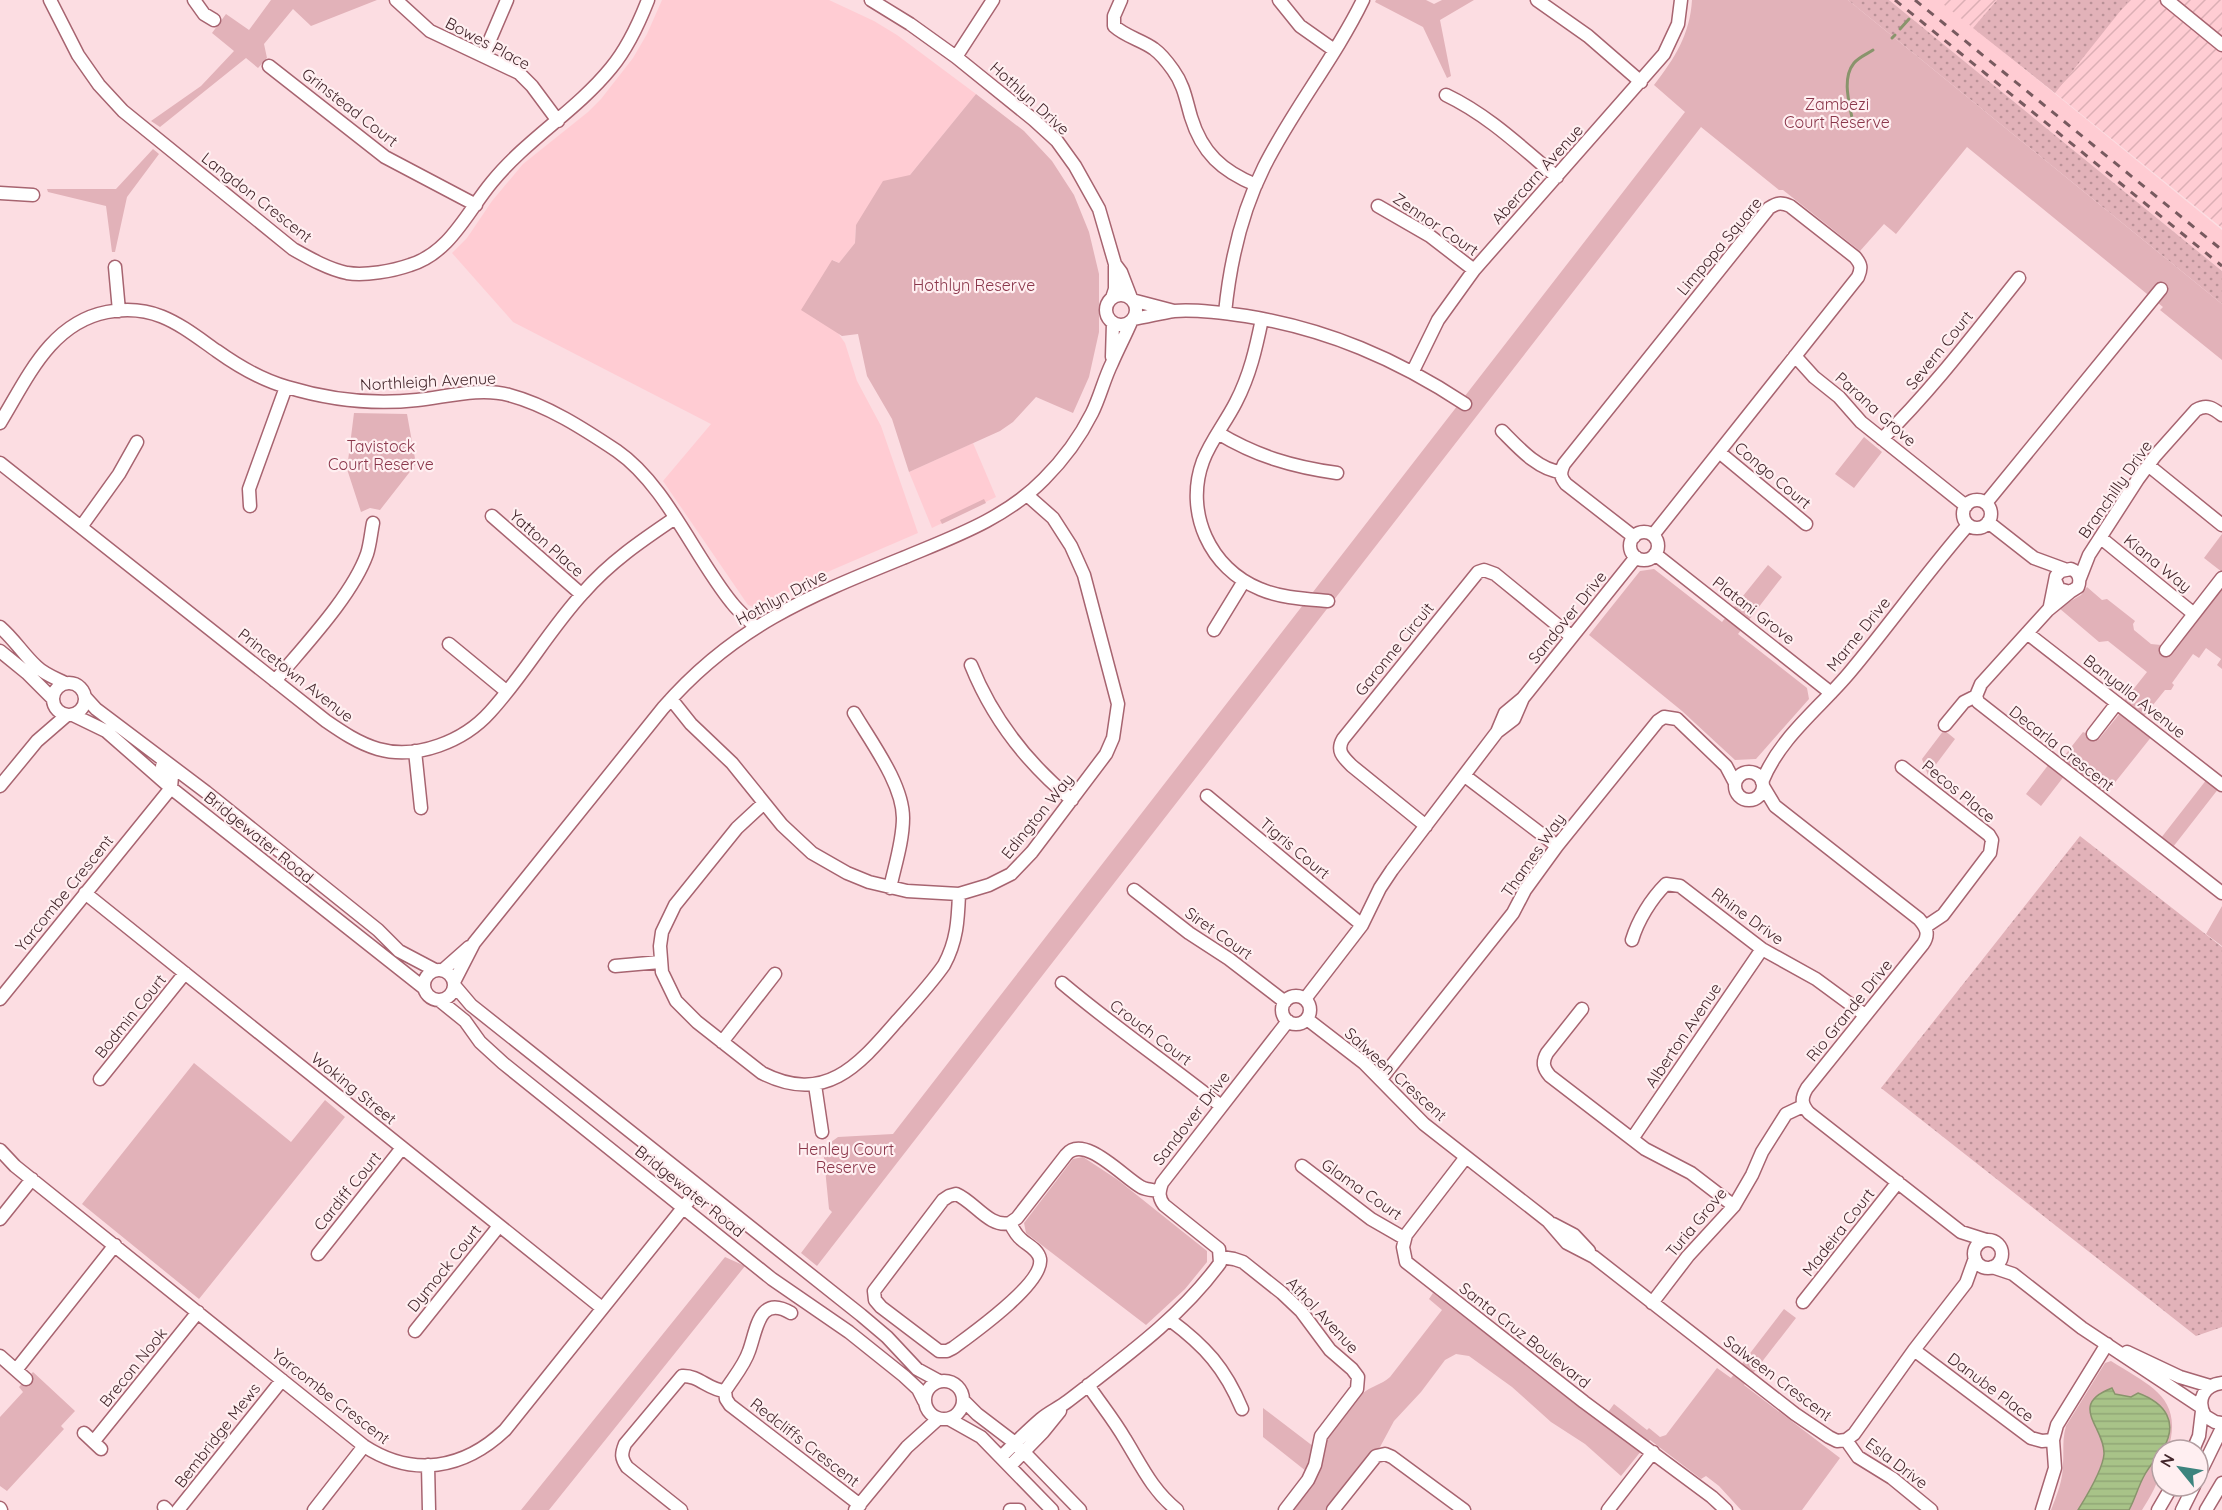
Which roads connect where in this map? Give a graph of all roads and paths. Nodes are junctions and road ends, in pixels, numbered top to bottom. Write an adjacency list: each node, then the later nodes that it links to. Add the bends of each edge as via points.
1 (50, 0): 27 (street, Langdon Crescent, via 78,55 123,111 293,249 315,261 347,273 385,272 412,265 455,234)
2 (194, 0): 14 (street)
3 (396, 0): 17 (street, Bowes Place, via 430,31)
4 (507, 0): 17 (street)
5 (648, 0): 22 (street, Langdon Crescent, via 613,66)
6 (871, 0): 18 (street, Hothlyn Drive)
7 (993, 0): 18 (street)
8 (1120, 0): 24 (street, via 1114,26 1155,50 1173,70 1212,159)
9 (1279, 0): 16 (street, via 1300,26)
10 (1363, 0): 16 (street)
11 (1536, 0): 20 (street, via 1588,36)
12 (1681, 0): 20 (street, Abercarn Avenue, via 1670,45)
13 (2167, 0): 15 (street)
14 (214, 20)
15 (2222, 45)
16 (1334, 50): 24 (street)
17 (483, 56): 22 (street, Bowes Place, via 519,74)
18 (956, 57): 29 (street, Hothlyn Drive, via 1057,141 1099,209)
19 (269, 66): 27 (street, Grinstead Court, via 385,157)
20 (1641, 82): 23 (street, Abercarn Avenue)
21 (1446, 95): 23 (street, via 1490,121)
22 (558, 121): 27 (street, Langdon Crescent, via 509,163)
23 (1557, 177): 31 (street, Abercarn Avenue)
24 (1256, 185): 38 (street, via 1234,251)
25 (0, 193): 26 (street)
26 (33, 195)
27 (476, 204)
28 (1378, 206): 31 (street, Zennor Court, via 1430,236)
29 (1115, 264): 34 (street, Hothlyn Drive); 35 (street, Hothlyn Drive, via 1122,272)
30 (115, 267): 36 (street)
31 (1474, 270): 44 (street, Abercarn Avenue, via 1438,320)
32 (2019, 278): 51 (street, Severn Court, via 1911,411)
33 (2161, 289): 59 (street)
34 (1112, 298): 35 (street, via 1119,295); 41 (street, via 1107,313)
35 (1131, 299): 37 (street); 40 (street, via 1137,310)
36 (119, 310): 45 (street, Northleigh Avenue, via 148,312 171,320 252,373); 48 (street, Northleigh Avenue, via 75,324 49,345)
37 (1174, 311): 38 (street); 40 (street)
38 (1225, 313): 39 (street)
39 (1262, 319): 44 (street, via 1332,336); 50 (street, via 1244,387)
40 (1132, 320): 41 (street, via 1122,325); 43 (street, Hothlyn Drive)
41 (1113, 323): 43 (street, Hothlyn Drive)
42 (1795, 356): 51 (street, Parana Grove); 53 (street, Limpopa Square); 56 (street, Limpopa Square, via 1858,277 1861,266 1855,257 1790,206 1776,203)
43 (1112, 363): 58 (street, Hothlyn Drive, via 1083,429 1057,466)
44 (1413, 371): 46 (street)
45 (286, 387): 60 (street, via 249,489); 63 (street, Northleigh Avenue, via 335,399 379,403 474,393 507,394 535,404 619,453)
46 (1465, 404)
47 (2222, 416): 55 (street, Branchilly Drive, via 2209,407 2196,410)
48 (0, 423)
49 (1502, 431): 56 (street, via 1543,466)
50 (1218, 433): 57 (street, via 1269,459); 80 (street, via 1200,472 1197,510 1211,548)
51 (1882, 439): 61 (street, Parana Grove)
52 (137, 442): 69 (street)
53 (1719, 452): 66 (street, Congo Court); 70 (street, Limpopa Square)
54 (1, 465): 69 (street, Princetown Avenue)
55 (2148, 465): 68 (street); 72 (street, Branchilly Drive)
56 (1561, 472): 71 (street, via 1566,484)
57 (1337, 473)
58 (1032, 491): 88 (street, Hothlyn Drive, via 988,521 820,593); 122 (street, Edington Way, via 1071,546 1084,574 1118,704 1113,738 1106,754)
59 (1986, 503): 61 (street, via 1978,500); 64 (street, via 1990,510)
60 (250, 506)
61 (1966, 506): 67 (street, via 1964,518)
62 (492, 516): 83 (street, Yatton Place)
63 (675, 518): 83 (street, Princetown Avenue, via 609,565); 88 (street, Northleigh Avenue)
64 (1988, 522): 67 (street, via 1981,527); 76 (street)
65 (373, 523): 96 (street, via 367,553 346,594)
66 (1806, 524)
67 (1968, 525): 99 (street, Marne Drive)
68 (2222, 525)
69 (81, 527): 96 (street, Princetown Avenue)
70 (1653, 535): 71 (street, via 1642,532); 73 (street, via 1658,543)
71 (1634, 537): 75 (street, via 1631,549)
72 (2101, 538): 74 (street, Branchilly Drive); 86 (street, Kiana Way)
73 (1656, 554): 75 (street, via 1647,560); 99 (street, Platani Grove)
74 (2089, 555): 77 (street, Branchilly Drive); 78 (street, Branchilly Drive)
75 (1636, 557): 91 (street, Sandover Drive)
76 (2034, 558): 77 (street); 81 (street)
77 (2065, 569): 78 (street, via 2077,572); 81 (street, via 2058,573)
78 (2080, 578): 82 (street, via 2078,587)
79 (2222, 578): 86 (street)
80 (1244, 581): 84 (street, via 1278,595); 89 (street)
81 (2056, 581): 82 (street, via 2059,589); 85 (street)
82 (2070, 592): 85 (street)
83 (581, 594): 98 (street, Princetown Avenue)
84 (1328, 602)
85 (2048, 610): 90 (street)
86 (2194, 614): 93 (street)
87 (0, 627): 97 (street, via 36,666)
88 (750, 630): 103 (street, Hothlyn Drive, via 701,669)
89 (1214, 630)
90 (2027, 633): 100 (street, via 1981,684); 104 (street, Banyalla Avenue)
91 (1572, 637): 114 (street, Sandover Drive, via 1523,698 1505,713 1497,732); 128 (street, Garonne Circuit, via 1495,574 1479,572 1343,739 1339,749 1346,760)
92 (449, 644): 98 (street)
93 (2166, 650)
94 (0, 651): 102 (street)
95 (971, 665): 122 (street, via 1011,738 1037,769)
96 (275, 681): 111 (street, Princetown Avenue, via 350,738 380,749)
97 (65, 683): 101 (street, via 79,686); 102 (street, via 57,689)
98 (506, 691): 111 (street, Princetown Avenue, via 465,733)
99 (1831, 693): 112 (street, Marne Drive)
100 (1976, 696): 107 (street, via 1964,702); 133 (street, Decarla Crescent, via 1992,714)
101 (86, 698): 106 (street, via 84,707); 109 (street, Bridgewater Road)
102 (54, 701): 106 (street, via 58,711); 110 (street)
103 (667, 703): 124 (street, Edington Way, via 732,763); 138 (street, Hothlyn Drive)
104 (2117, 703): 108 (street); 118 (street, Banyalla Avenue)
105 (854, 713): 130 (street, via 902,804 903,820)
106 (70, 715): 110 (street); 116 (street, Bridgewater Road, via 96,725)
107 (1945, 725)
108 (2099, 731)
109 (140, 740): 120 (street, via 146,752 171,773); 142 (street, Bridgewater Road, via 406,956)
110 (37, 741): 119 (street)
111 (415, 752): 126 (street)
112 (1771, 761): 115 (street, Marne Drive); 117 (street, Marne Drive)
113 (1902, 766): 136 (street, Pecos Place, via 1992,840 1990,853 1943,915)
114 (1465, 776): 128 (street, Sandover Drive); 129 (street)
115 (1743, 776): 117 (street, via 1758,775); 123 (street, via 1738,795); 129 (street, Thames Way, via 1726,766 1676,718 1664,717)
116 (160, 779): 120 (street, Bridgewater Road); 127 (street, Yarcombe Crescent)
117 (1763, 784): 123 (street, via 1759,795); 125 (street)
118 (2222, 785)
119 (0, 786)
120 (171, 788): 127 (street, Yarcombe Crescent); 147 (street, Bridgewater Road)
121 (1207, 796): 135 (street, Tigris Court)
122 (1072, 800): 134 (street, Edington Way, via 1011,874)
123 (1751, 800): 125 (street)
124 (764, 803): 130 (street, Edington Way, via 812,853 847,873); 140 (street, via 737,828 675,905 662,932)
125 (1775, 806): 136 (street)
126 (421, 807)
127 (153, 808): 132 (street, Yarcombe Crescent)
128 (1426, 826): 135 (street, Sandover Drive, via 1380,888)
129 (1557, 846): 157 (street, Thames Way, via 1513,913)
130 (891, 888): 134 (street, Edington Way)
131 (1134, 890): 151 (street, Siret Court)
132 (85, 893): 143 (street, Woking Street); 148 (street, Yarcombe Crescent)
133 (2222, 893)
134 (958, 894): 159 (street, via 956,939 936,977 861,1062 832,1080)
135 (1362, 925): 149 (street, Sandover Drive)
136 (1925, 927): 153 (street, Rio Grande Drive, via 1925,940)
137 (1632, 940): 139 (street, Rhine Drive, via 1660,890 1665,884 1673,884)
138 (474, 943): 142 (street, Hothlyn Drive); 145 (street, Hothlyn Drive)
139 (1762, 949): 153 (street, Rhine Drive, via 1816,979); 163 (street, Alberton Avenue)
140 (660, 962): 141 (street); 156 (street, via 665,982 685,1012)
141 (615, 966)
142 (439, 970): 145 (street, via 450,974); 147 (street, via 425,979)
143 (185, 973): 158 (street, Bodmin Court); 164 (street, Woking Street)
144 (775, 974): 156 (street)
145 (454, 983): 150 (street, via 451,994); 170 (street, Bridgewater Road, via 471,1005)
146 (1062, 983): 160 (street, Crouch Court)
147 (424, 988): 150 (street, via 429,997)
148 (0, 999)
149 (1305, 999): 151 (street, via 1293,997); 154 (street, via 1310,1007)
150 (439, 1000): 173 (street, Bridgewater Road, via 465,1021 491,1053)
151 (1285, 1002): 155 (street, via 1283,1013)
152 (1582, 1010): 163 (street, via 1547,1053 1544,1069)
153 (1865, 1016): 161 (street, Rio Grande Drive, via 1807,1088)
154 (1307, 1019): 155 (street, via 1299,1024); 157 (street, Salween Crescent)
155 (1288, 1021): 160 (street, Sandover Drive)
156 (722, 1042): 159 (street, via 773,1079)
157 (1381, 1078): 166 (street, Salween Crescent, via 1424,1124)
158 (100, 1079)
159 (815, 1085): 162 (street)
160 (1221, 1106): 171 (street, Sandover Drive)
161 (1803, 1106): 169 (street); 172 (street, Turia Grove, via 1784,1118)
162 (822, 1132)
163 (1632, 1139): 172 (street, via 1691,1173)
164 (402, 1148): 176 (street, Woking Street); 181 (street, Cardiff Court)
165 (0, 1150): 168 (street, Yarcombe Crescent)
166 (1466, 1157): 178 (street); 189 (street, Salween Crescent, via 1548,1221 1567,1243 1594,1257)
167 (1302, 1166): 178 (street, Glama Court, via 1371,1219)
168 (32, 1179): 174 (street); 180 (street, Yarcombe Crescent)
169 (1898, 1182): 177 (street); 188 (street, Madeira Court)
170 (699, 1188): 173 (street, Yarcombe Crescent); 201 (street, Bridgewater Road, via 879,1330 917,1370)
171 (1159, 1191): 175 (street, via 1144,1188 1103,1159 1080,1147 1074,1148); 184 (street, Sandover Drive, via 1164,1205 1214,1244)
172 (1734, 1206): 189 (street, Turia Grove)
173 (683, 1207): 190 (street, Yarcombe Crescent); 206 (street, Bridgewater Road, via 772,1279 904,1376 918,1389)
174 (0, 1219)
175 (1010, 1223): 175 (street, via 1002,1225 963,1197 949,1196 879,1283 874,1291 875,1300 939,1351 953,1348 1011,1303 1039,1267 1038,1254 1021,1240)
176 (499, 1226): 190 (street, Woking Street); 194 (street, Dymock Court)
177 (1961, 1232): 179 (street); 183 (street)
178 (1404, 1238): 219 (street, Santa Cruz Boulevard, via 1404,1257 1414,1270)
179 (1986, 1240): 182 (street, via 1997,1243); 183 (street, via 1977,1245)
180 (115, 1245): 191 (street, Yarcombe Crescent); 198 (street)
181 (318, 1254)
182 (2002, 1254): 185 (street, via 1999,1263); 186 (street)
183 (1975, 1256): 185 (street, via 1982,1266); 187 (street)
184 (1221, 1257): 193 (street, via 1216,1268); 234 (street, Athol Avenue, via 1243,1262 1282,1293 1358,1377 1357,1389 1321,1436 1308,1480)
185 (1991, 1268): 186 (street); 187 (street)
186 (2013, 1274): 195 (street)
187 (1966, 1283): 196 (street)
188 (1803, 1302)
189 (1652, 1303): 213 (street, Salween Crescent, via 1795,1414 1829,1437)
190 (602, 1308): 222 (street, Yarcombe Crescent, via 498,1436 468,1456)
191 (198, 1312): 200 (street, Yarcombe Crescent); 215 (street, Brecon Nook)
192 (791, 1313): 204 (street, via 764,1306 742,1365)
193 (1170, 1320): 203 (street); 207 (street, via 1194,1338 1221,1367)
194 (415, 1331)
195 (2107, 1344): 202 (street, via 2180,1377); 208 (street); 214 (street, via 2057,1425)
196 (1914, 1350): 213 (street); 214 (street, Danube Place, via 2031,1438)
197 (0, 1356): 198 (street)
198 (16, 1370): 199 (street)
199 (26, 1379)
200 (282, 1380): 216 (street, Yarcombe Crescent); 225 (street, Bembridge Mews)
201 (939, 1381): 205 (street, via 956,1384); 206 (street, via 928,1389)
202 (2217, 1383): 208 (street, via 2202,1395)
203 (1088, 1385): 218 (street, via 1066,1403 1043,1432); 233 (street, via 1153,1486)
204 (725, 1391): 224 (street, Redcliffs Crescent, via 730,1405); 228 (street, via 716,1391 692,1376 682,1376 622,1452 627,1467)
205 (963, 1400): 209 (street, via 960,1411); 218 (street)
206 (925, 1403): 209 (street, via 928,1412); 217 (street, via 922,1420)
207 (1242, 1409)
208 (2201, 1409): 210 (street, via 2209,1420); 212 (street)
209 (944, 1419): 217 (street); 221 (street, via 972,1430)
210 (2222, 1423)
211 (2222, 1428): 220 (street)
212 (2198, 1438)
213 (1846, 1440): 239 (street, Esla Drive, via 1858,1457)
214 (2053, 1440): 240 (street, via 2055,1468)
215 (93, 1441)
216 (364, 1446): 222 (street, Yarcombe Crescent, via 392,1461); 226 (street)
217 (907, 1447): 224 (street)
218 (1019, 1447): 221 (street); 232 (street)
219 (1653, 1452): 237 (street); 238 (street, Santa Cruz Boulevard)
220 (2210, 1452)
221 (1005, 1461): 231 (street)
222 (428, 1466): 227 (street)
223 (2222, 1483): 241 (street)
224 (858, 1507)
225 (178, 1510)
226 (314, 1510)
227 (429, 1510)
228 (681, 1510)
229 (1011, 1510): 230 (street)
230 (1019, 1510)
231 (1052, 1510)
232 (1080, 1510)
233 (1177, 1510)
234 (1285, 1510)
235 (1333, 1510): 236 (street, via 1376,1456 1385,1454)
236 (1464, 1510)
237 (1608, 1510)
238 (1725, 1510)
239 (1931, 1510)
240 (2042, 1510)
241 (2206, 1510)

